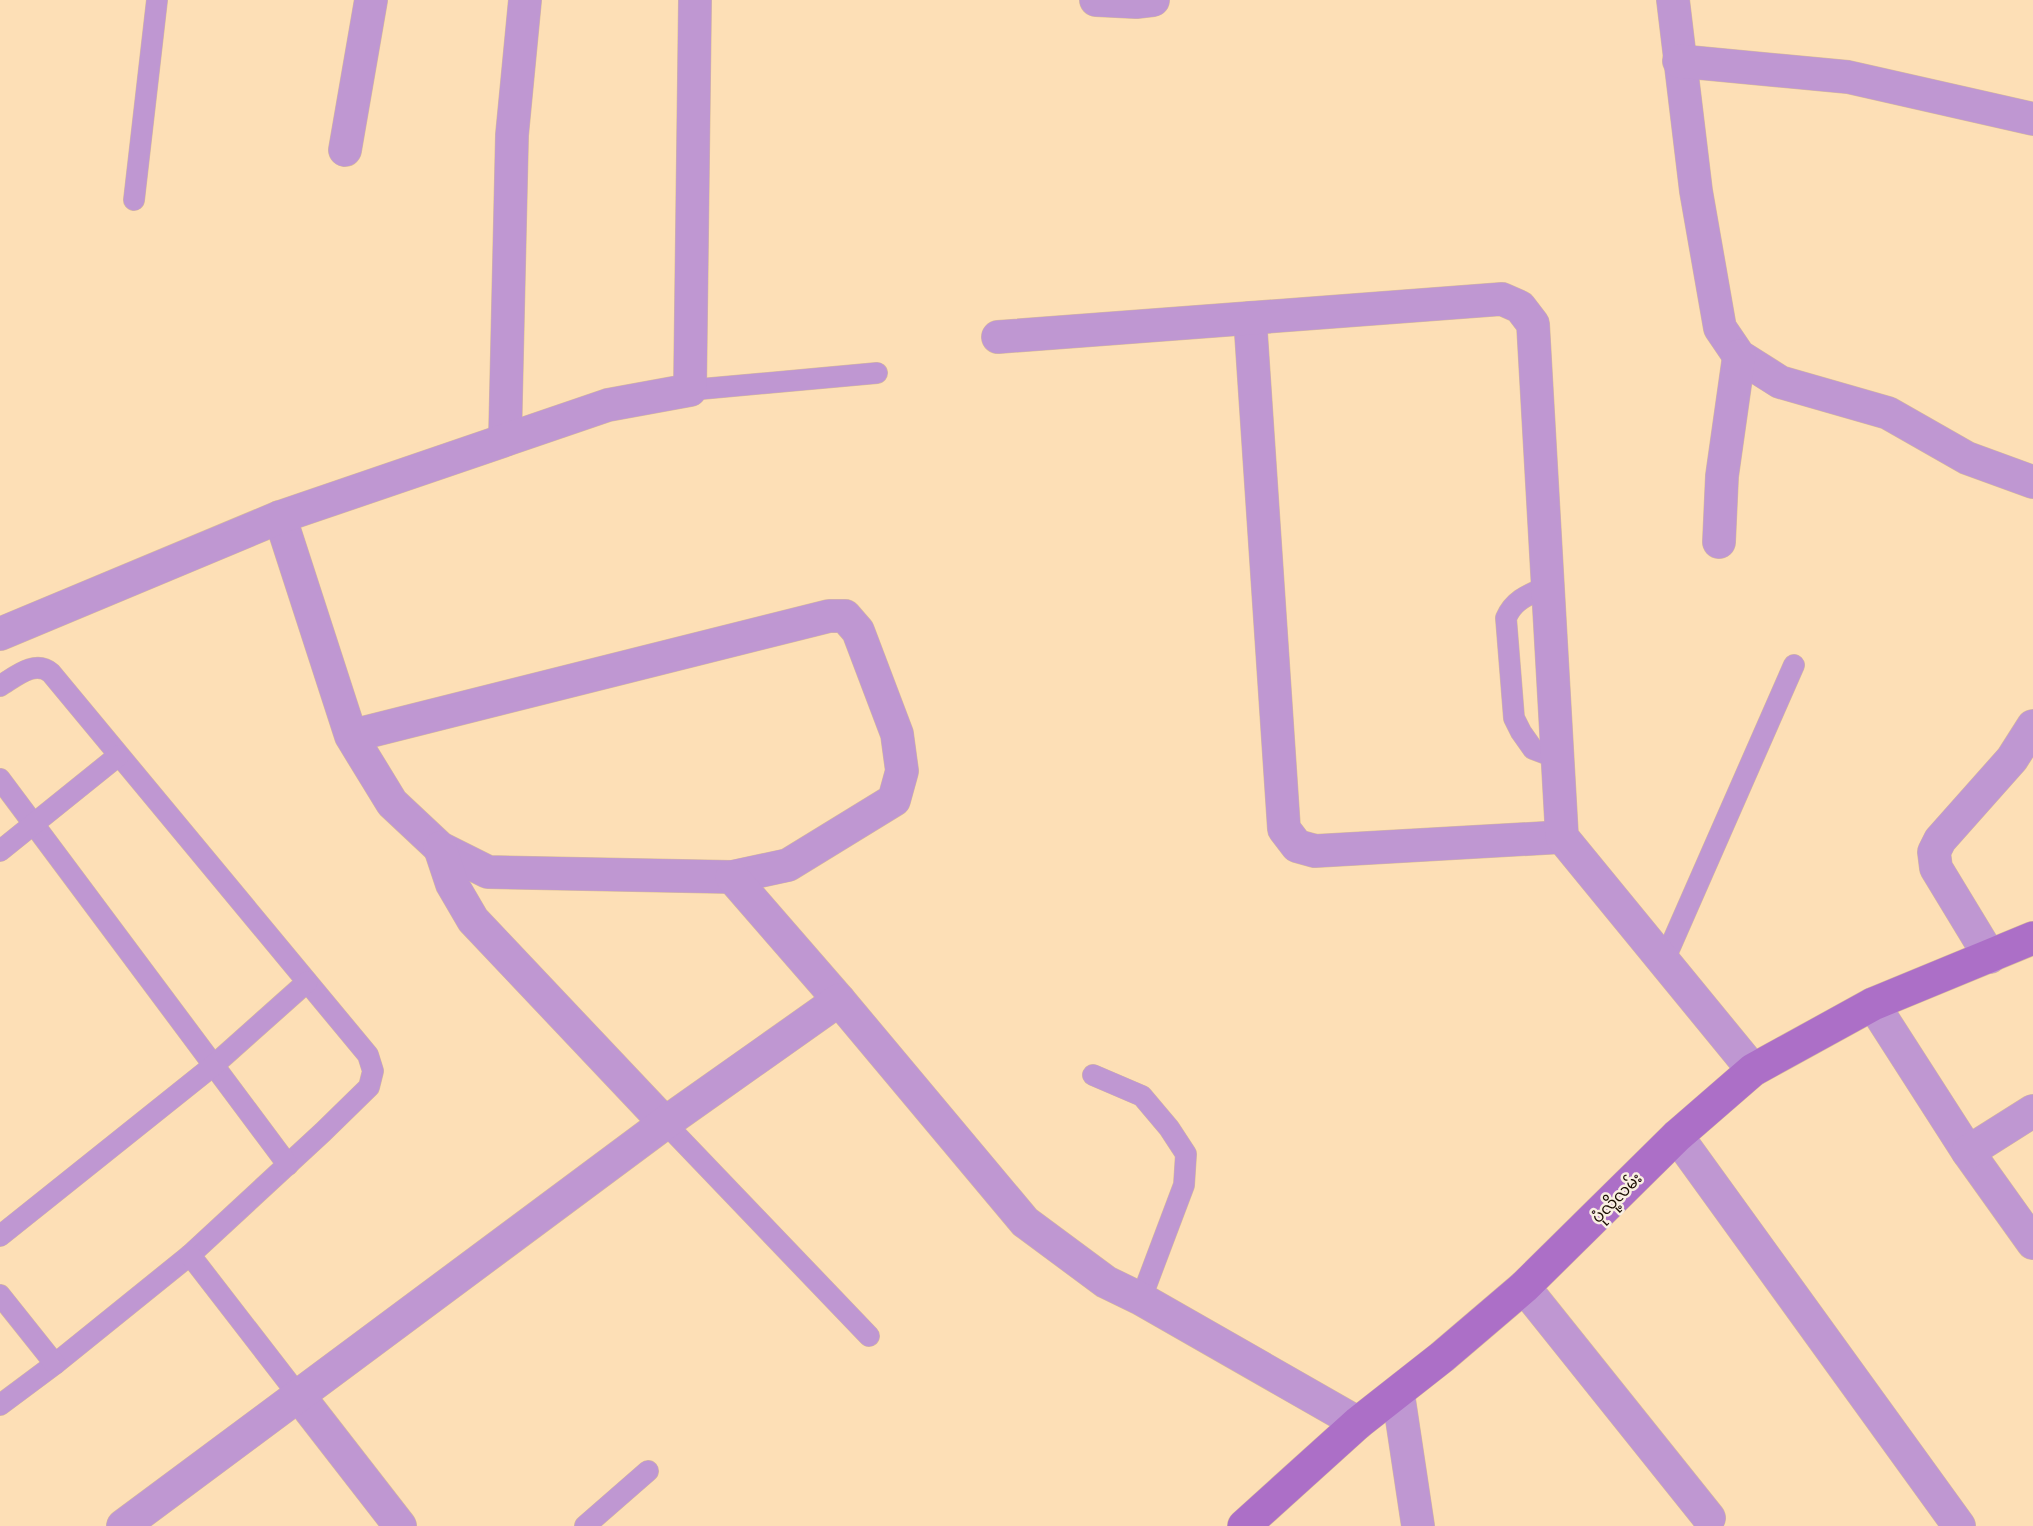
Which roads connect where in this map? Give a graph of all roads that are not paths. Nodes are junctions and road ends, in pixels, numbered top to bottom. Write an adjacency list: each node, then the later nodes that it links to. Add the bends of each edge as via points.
1 (157, 0): 11 (lane)
2 (371, 0): 10 (street)
3 (525, 0): 17 (street, via 512,135)
4 (695, 0): 16 (street)
5 (1096, 0): 6 (street)
6 (1153, 0)
7 (1673, 0): 8 (street)
8 (1679, 61): 9 (street, via 1848,77); 14 (street, via 1720,328)
9 (2033, 119)
10 (345, 150)
11 (134, 200)
12 (1250, 318): 13 (street); 21 (street, via 1502,299 1520,306 1533,324); 31 (street, via 1284,829 1297,846 1315,851)
13 (998, 337)
14 (1738, 356): 18 (street, via 1780,382 1888,413 1966,458); 20 (street, via 1722,476)
15 (877, 373): 16 (lane)
16 (690, 390): 17 (street, via 608,405)
17 (505, 440): 19 (street)
18 (2033, 482)
19 (280, 517): 22 (street); 26 (street)
20 (1719, 542)
21 (1548, 586): 28 (street); 28 (lane, via 1517,600 1506,618 1514,718 1533,749)
22 (0, 634)
23 (1794, 665): 37 (lane)
24 (0, 687): 27 (lane, via 27,670 45,668)
25 (2033, 726): 36 (street, via 2012,759 1940,840 1934,852 1936,867)
26 (351, 736): 32 (street, via 392,803); 34 (street, via 829,616 845,616 858,631 897,734 903,771 894,800 788,865)
27 (118, 756): 30 (lane); 38 (lane)
28 (1557, 758): 31 (street)
29 (0, 779): 30 (lane)
30 (33, 824): 33 (lane); 41 (lane)
31 (1562, 837): 37 (street)
32 (440, 848): 34 (street, via 488,872); 45 (street, via 452,884 473,920)
33 (0, 851)
34 (732, 877): 39 (street)
35 (2033, 938): 36 (main road, ပုံလို့လမ်း)
36 (1990, 957): 40 (main road, ပုံလို့လမ်း)
37 (1664, 961): 42 (street)
38 (307, 982): 41 (lane); 48 (lane, via 368,1055 373,1071 369,1087)
39 (839, 1000): 45 (street); 54 (street, via 1025,1222 1106,1282)
40 (1874, 1004): 42 (main road, ပုံလို့လမ်း); 47 (street)
41 (214, 1065): 48 (lane); 49 (lane)
42 (1753, 1070): 46 (main road, ပုံလို့လမ်း)
43 (1093, 1075): 54 (lane, via 1142,1096 1186,1154 1184,1185)
44 (2033, 1112): 47 (street)
45 (665, 1123): 55 (lane); 58 (street)
46 (1677, 1136): 52 (main road, ပုံလို့လမ်း); 68 (street)
47 (1968, 1152): 50 (street)
48 (288, 1165): 51 (lane)
49 (0, 1236)
50 (2033, 1243)
51 (190, 1255): 56 (lane); 58 (lane)
52 (1524, 1287): 57 (main road, ပုံလို့လမ်း); 62 (street)
53 (0, 1295): 56 (lane)
54 (1141, 1299): 60 (street)
55 (869, 1336)
56 (55, 1364): 59 (lane)
57 (1398, 1393): 60 (main road, ပုံလို့လမ်း); 67 (street)
58 (300, 1396): 63 (street); 64 (street)
59 (0, 1405)
60 (1358, 1423): 66 (main road, ပုံလို့လမ်း)
61 (648, 1471): 65 (lane)
62 (1709, 1518)
63 (123, 1526)
64 (400, 1526)
65 (585, 1526)
66 (1244, 1526)
67 (1418, 1526)
68 (1959, 1526)

